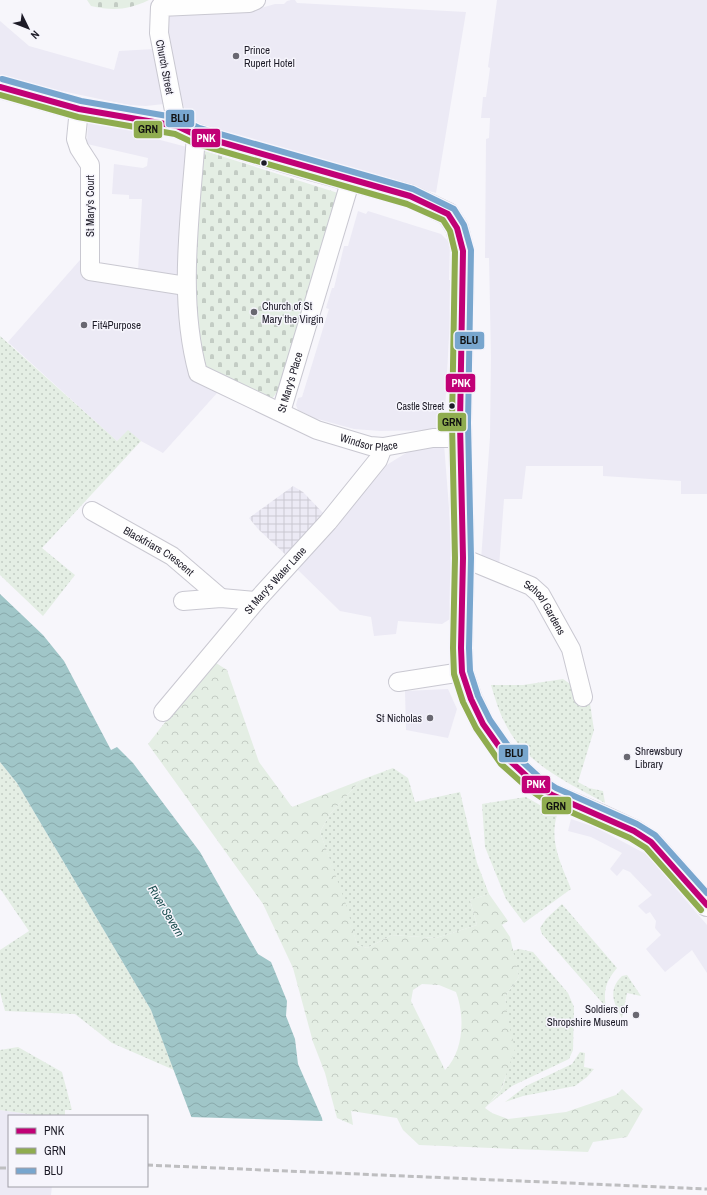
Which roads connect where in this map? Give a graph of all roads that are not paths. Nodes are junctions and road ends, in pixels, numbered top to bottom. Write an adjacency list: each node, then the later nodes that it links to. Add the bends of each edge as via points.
1 (256, 0): 4 (street, Church Street, via 249,3 160,8 159,33)
2 (0, 87): 3 (street)
3 (79, 109): 4 (street); 6 (street, St Mary's Court, via 76,139 90,165 90,271)
4 (187, 130): 5 (street); 6 (street, St Mary's Place)
5 (351, 179): 7 (street, St Mary's Place); 8 (street, via 410,196 448,214 457,228 463,251)
6 (186, 286): 7 (street, St Mary's Place, via 193,355 198,373)
7 (281, 412): 9 (street, Windsor Place, via 317,430 370,446)
8 (461, 438): 9 (street, Windsor Place, via 434,438); 11 (street)
9 (384, 446): 14 (street, St Mary's Water Lane, via 378,460 328,522)
10 (92, 511): 12 (street, Blackfriars Crescent, via 172,556)
11 (463, 558): 15 (street); 17 (street, School Gardens, via 531,586 541,595 571,649)
12 (221, 598): 13 (street); 14 (street)
13 (183, 601)
14 (256, 601): 18 (street, St Mary's Water Lane)
15 (462, 672): 16 (street); 19 (street, via 483,724 508,759 534,783 552,795 634,831 651,842)
16 (398, 682)
17 (583, 697)
18 (163, 712)
19 (707, 905)

